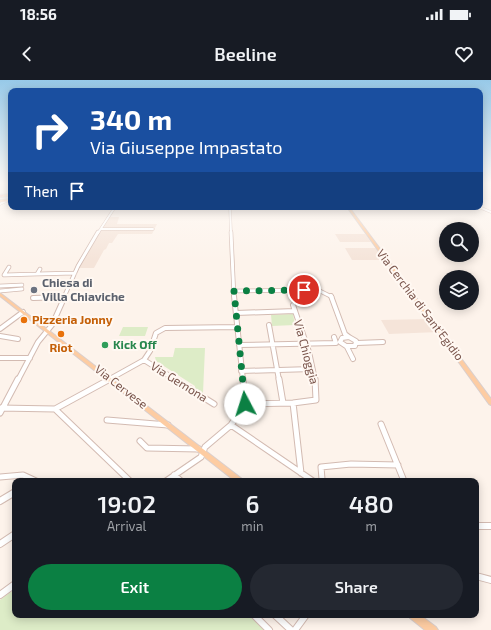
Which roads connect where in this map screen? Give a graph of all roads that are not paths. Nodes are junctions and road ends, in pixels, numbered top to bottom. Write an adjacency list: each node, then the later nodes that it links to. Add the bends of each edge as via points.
1 (113, 210): 4 (street)
2 (230, 210): 14 (street)
3 (350, 210): 46 (main road, Via Cerchia di Sant'Egidio)
4 (101, 229): 5 (street); 8 (street)
5 (152, 229)
6 (9, 267): 9 (street, via 4,275)
7 (40, 269): 9 (street)
8 (75, 273): 9 (street); 16 (street)
9 (37, 274)
10 (22, 285): 11 (street)
11 (0, 286)
12 (22, 289): 13 (street)
13 (0, 291)
14 (234, 291): 21 (street); 27 (street, via 318,290 327,293 332,297)
15 (0, 294): 20 (main road, Via Cervese)
16 (64, 297): 17 (street); 25 (street, via 52,326)
17 (33, 298)
18 (293, 305): 19 (street, Via Chioggia)
19 (295, 311): 21 (street); 32 (street, Via Chioggia)
20 (23, 312): 23 (street); 25 (main road, Via Cervese)
21 (236, 313): 24 (street)
22 (269, 325): 34 (street)
23 (1, 327)
24 (237, 327): 35 (street); 40 (street, via 158,330 154,333 150,353)
25 (47, 329): 38 (street); 44 (main road, Via Cervese)
26 (0, 336): 29 (street)
27 (344, 336): 30 (street); 33 (street)
28 (334, 337): 33 (street)
29 (18, 340)
30 (356, 342): 31 (street); 36 (street)
31 (383, 342)
32 (305, 343): 33 (street); 34 (street); 41 (street, Via Chioggia)
33 (338, 343): 36 (street)
34 (272, 344): 35 (street); 42 (street)
35 (239, 345): 43 (street)
36 (352, 348): 39 (street)
37 (0, 358): 38 (street)
38 (30, 358): 51 (street)
39 (353, 359)
40 (144, 360): 44 (street); 47 (street, Via Gemona)
41 (312, 369): 42 (street); 45 (street, Via Chioggia, via 316,400)
42 (277, 370): 43 (street); 49 (street)
43 (241, 371): 48 (street)
44 (110, 378): 50 (street); 54 (main road, Via Cervese)
45 (293, 403): 49 (street, Via Chioggia); 59 (street)
46 (491, 403)
47 (214, 404)
48 (245, 404): 49 (street, Via Chioggia); 55 (street)
49 (283, 404)
50 (55, 409): 51 (street); 63 (street)
51 (1, 410)
52 (107, 420): 54 (street)
53 (381, 424): 58 (street)
54 (168, 425): 57 (main road, Via Cervese)
55 (231, 425): 57 (street); 59 (street)
56 (140, 441): 57 (street, via 147,448)
57 (201, 450): 60 (street, via 201,457); 66 (main road, Via Cervese)
58 (398, 465): 68 (street, via 351,464 320,467); 69 (street)
59 (301, 473): 67 (street)
60 (174, 475): 64 (street); 65 (street)
61 (0, 477): 62 (street, via 18,474)
62 (32, 478)
63 (127, 478)
64 (170, 478)
65 (178, 478)
66 (236, 478)
67 (308, 478)
68 (322, 478)
69 (403, 478)
70 (12, 494): 71 (street)
71 (0, 501)
72 (479, 526): 73 (street)
73 (491, 526)
74 (12, 536): 75 (street)
75 (0, 544)
76 (479, 577): 77 (street)
77 (491, 580)
78 (12, 586): 79 (street)
79 (0, 595)
80 (257, 618): 84 (street)
81 (278, 618): 85 (street)
82 (304, 618): 86 (street)
83 (417, 618): 87 (main road)
84 (269, 630)
85 (291, 630)
86 (295, 630)
87 (433, 630)

